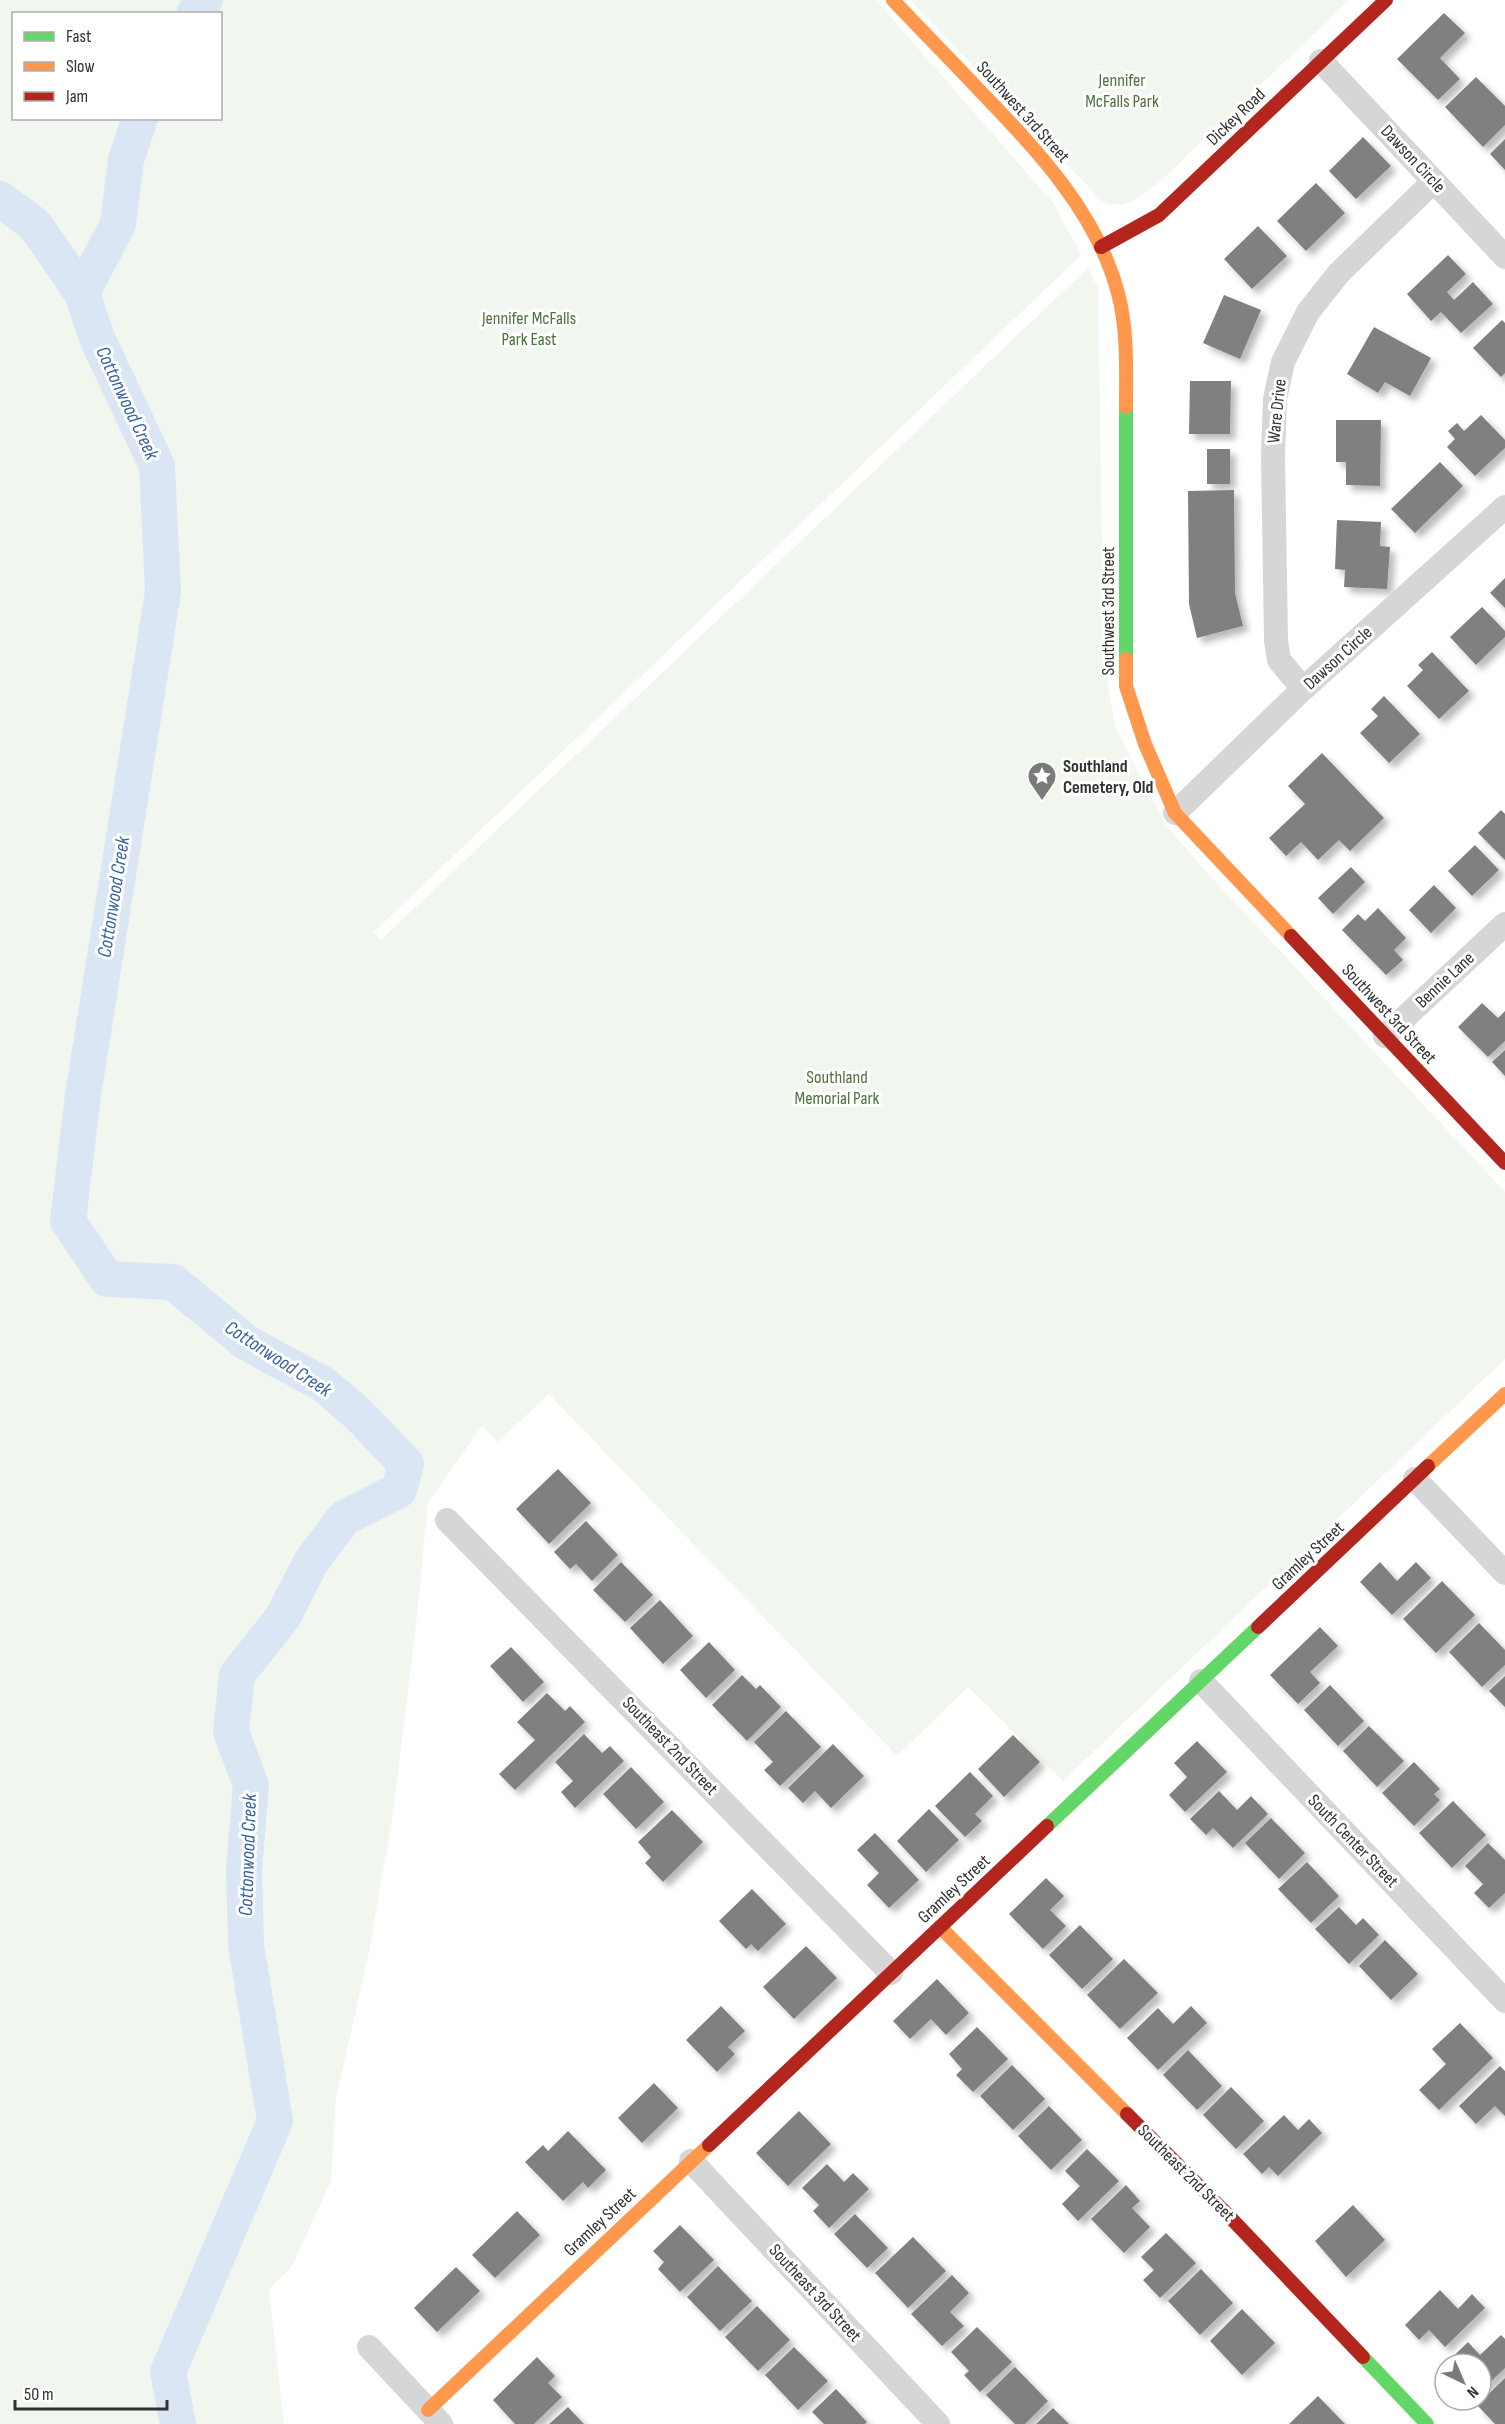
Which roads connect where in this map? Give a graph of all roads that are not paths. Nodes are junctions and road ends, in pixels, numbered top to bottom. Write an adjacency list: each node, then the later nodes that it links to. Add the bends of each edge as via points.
1 (893, 0): 5 (street, Southwest 3rd Street, via 1035,148 1066,188)
2 (1386, 0): 3 (street, Dickey Road)
3 (1321, 61): 4 (street, Dawson Circle); 5 (street, Dickey Road, via 1159,215)
4 (1434, 181): 6 (street, Dawson Circle); 8 (street, Ware Drive, via 1339,273 1308,312 1283,362 1275,399 1272,456 1276,640 1279,660)
5 (1101, 247): 9 (street, Southwest 3rd Street, via 1118,293 1126,336 1126,686 1145,744)
6 (1505, 257)
7 (1505, 507): 8 (street, Dawson Circle)
8 (1303, 689): 9 (street, Dawson Circle)
9 (1175, 813): 11 (street, Southwest 3rd Street)
10 (1505, 924): 11 (street, Bennie Lane)
11 (1385, 1036): 12 (street, Southwest 3rd Street)
12 (1505, 1163)
13 (1505, 1394): 14 (street, Gramley Street)
14 (1415, 1479): 16 (street); 17 (street, Gramley Street)
15 (447, 1520): 19 (street, Southeast 2nd Street)
16 (1505, 1573)
17 (1201, 1681): 18 (street, Gramley Street); 20 (street, South Center Street)
18 (940, 1927): 19 (street, Gramley Street); 25 (street, Southeast 2nd Street, via 1228,2215)
19 (891, 1973): 21 (street, Gramley Street)
20 (1505, 2001)
21 (691, 2162): 23 (street, Gramley Street); 24 (street, Southeast 3rd Street)
22 (369, 2346): 23 (street)
23 (435, 2417)
24 (938, 2424)
25 (1427, 2424)

